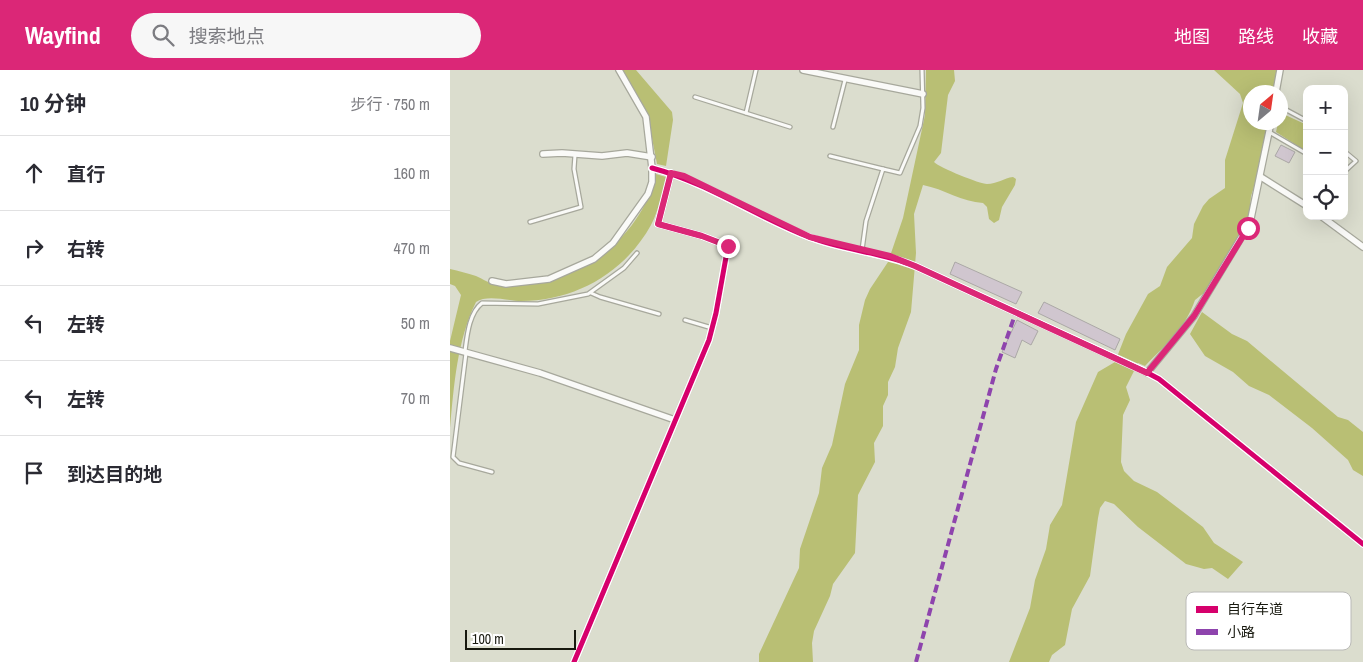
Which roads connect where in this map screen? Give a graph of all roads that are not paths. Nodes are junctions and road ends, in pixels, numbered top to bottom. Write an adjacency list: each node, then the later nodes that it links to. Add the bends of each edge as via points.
1 (618, 70): 21 (street, via 646,117)
2 (756, 70): 11 (lane)
3 (803, 70): 6 (street)
4 (922, 70): 8 (lane)
5 (1280, 70): 7 (street)
6 (845, 80): 8 (street); 14 (lane)
7 (1277, 85)
8 (923, 94): 24 (lane, via 920,126 900,173)
9 (695, 97): 11 (lane)
10 (1288, 111): 12 (lane)
11 (746, 113): 13 (lane)
12 (1303, 119)
13 (790, 127)
14 (833, 127)
15 (1269, 132): 16 (lane); 26 (street)
16 (1303, 152)
17 (543, 154): 18 (street)
18 (575, 154): 21 (street, via 602,156 627,153); 29 (lane, via 574,169 581,207)
19 (1348, 154): 23 (lane, via 1356,161)
20 (830, 156): 24 (lane)
21 (652, 157): 22 (street)
22 (652, 168): 25 (street); 33 (street, via 648,194 613,242 594,259 549,279 506,284)
23 (1348, 168)
24 (882, 169): 31 (lane, via 866,221)
25 (671, 173): 31 (street, via 684,176 810,237); 37 (street, via 658,224 728,246)
26 (1261, 176): 27 (street); 40 (street, via 1250,223 1216,282 1186,328)
27 (1303, 203)
28 (1326, 220): 30 (street)
29 (530, 222)
30 (1363, 246)
31 (862, 250): 40 (street, via 915,266)
32 (637, 253): 34 (lane, via 624,268 600,283)
33 (492, 281)
34 (591, 293): 35 (lane); 39 (lane, via 538,304 482,303 468,328)
35 (659, 314)
36 (685, 320): 37 (lane)
37 (712, 328): 41 (street)
38 (450, 348): 39 (street)
39 (465, 352): 41 (street, via 540,373); 42 (lane, via 452,458)
40 (1145, 372): 43 (street, via 1174,391)
41 (675, 420): 44 (street)
42 (492, 472)
43 (1363, 544)
44 (574, 662)

